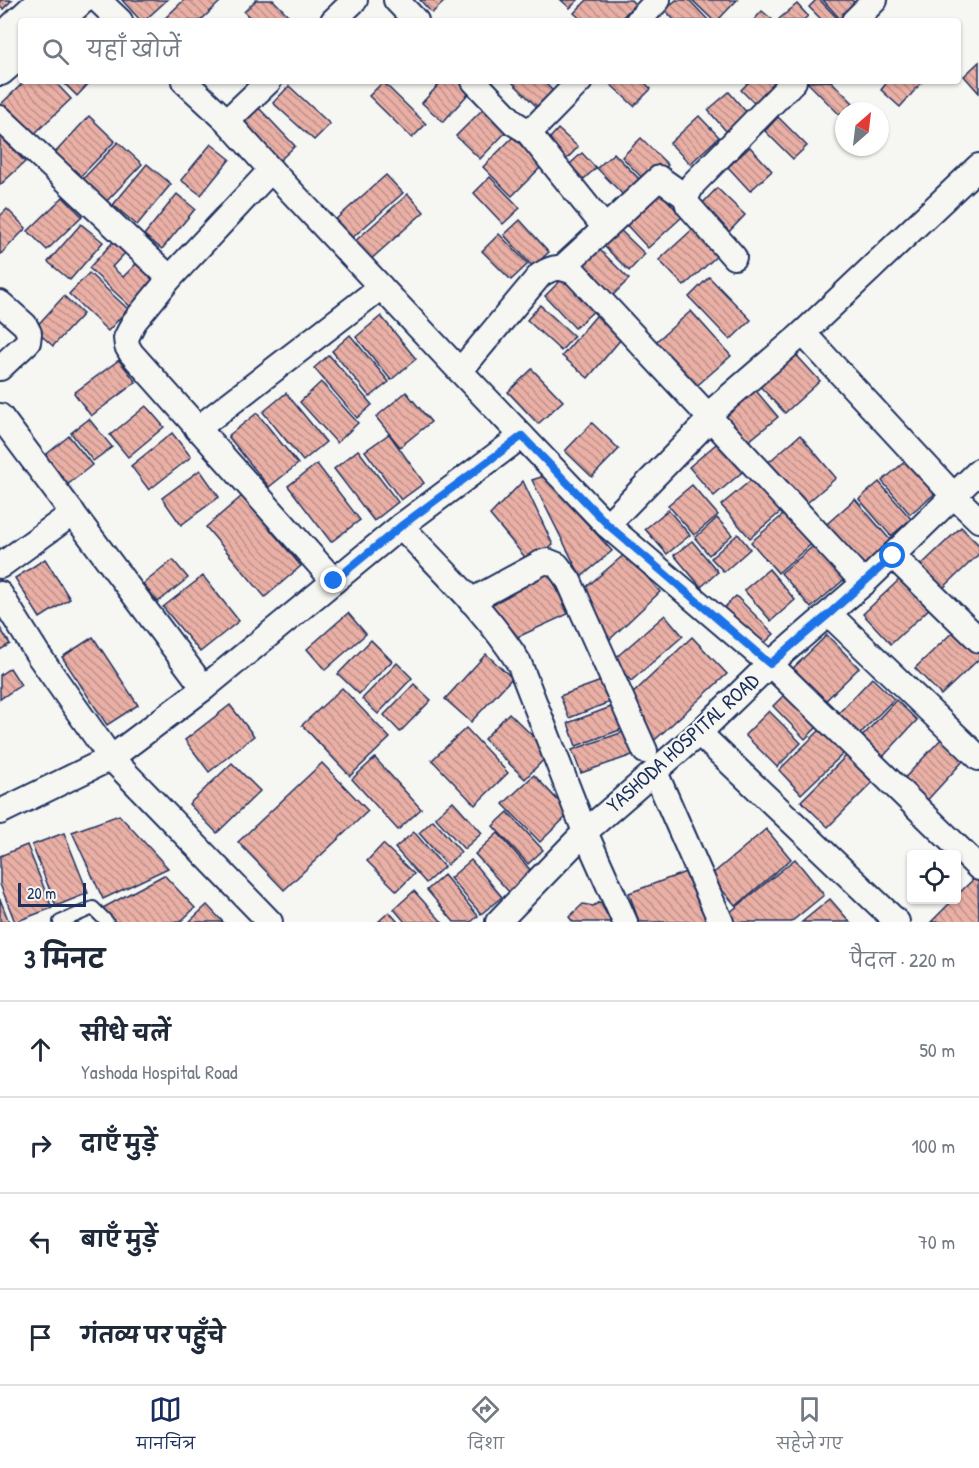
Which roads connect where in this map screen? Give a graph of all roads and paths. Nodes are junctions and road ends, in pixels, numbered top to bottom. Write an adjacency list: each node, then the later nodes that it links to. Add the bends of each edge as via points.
1 (44, 0): 8 (street)
2 (80, 0): 9 (street)
3 (98, 0): 10 (street)
4 (355, 0): 11 (street)
5 (396, 0): 12 (street)
6 (658, 0): 13 (street)
7 (874, 0): 14 (street)
8 (24, 18)
9 (59, 18)
10 (117, 18)
11 (336, 18)
12 (413, 18)
13 (641, 18)
14 (857, 18)
15 (18, 24): 16 (street)
16 (0, 41)
17 (18, 55): 18 (street)
18 (0, 70)
19 (187, 84): 25 (street)
20 (266, 84): 25 (street)
21 (477, 84): 26 (street, via 514,123)
22 (577, 84): 26 (street)
23 (791, 84): 29 (street, via 693,184)
24 (0, 118): 33 (street)
25 (227, 121): 28 (street)
26 (527, 131): 30 (street)
27 (979, 166): 36 (street)
28 (271, 170): 33 (street); 34 (street)
29 (686, 197): 30 (street, via 659,178); 31 (street, via 688,205)
30 (605, 228): 32 (street)
31 (734, 257)
32 (563, 267): 38 (street, via 552,267 540,275); 40 (street, via 575,273)
33 (170, 278): 41 (street, via 130,328 127,346)
34 (381, 287): 38 (street); 41 (street)
35 (0, 303): 37 (street, via 29,333 28,342)
36 (803, 333): 40 (street, via 716,408); 44 (street)
37 (0, 368)
38 (460, 371): 42 (street)
39 (0, 416): 45 (street)
40 (710, 419): 47 (street); 52 (street)
41 (197, 429): 51 (street)
42 (522, 436): 47 (street); 48 (street)
43 (979, 471): 44 (street, YASHODA HOSPITAL ROAD)
44 (954, 496): 46 (street); 49 (street, YASHODA HOSPITAL ROAD)
45 (73, 513): 50 (street); 58 (street)
46 (979, 520)
47 (608, 525): 57 (street)
48 (401, 526): 51 (street); 54 (street)
49 (893, 556): 52 (street, YASHODA HOSPITAL ROAD); 56 (street)
50 (0, 566)
51 (334, 581): 58 (street)
52 (864, 583): 55 (street, YASHODA HOSPITAL ROAD)
53 (0, 594): 60 (street)
54 (471, 602): 62 (street, via 541,563 557,565 569,582); 64 (street, via 504,639 519,663)
55 (829, 614): 57 (street, YASHODA HOSPITAL ROAD); 61 (street)
56 (979, 640)
57 (770, 664): 59 (street, YASHODA HOSPITAL ROAD); 65 (street)
58 (204, 688): 60 (street)
59 (699, 733): 62 (street, YASHODA HOSPITAL ROAD); 72 (street)
60 (111, 758): 63 (street); 68 (street)
61 (979, 758)
62 (650, 761): 64 (street, YASHODA HOSPITAL ROAD); 71 (street)
63 (0, 812)
64 (585, 832): 69 (street, YASHODA HOSPITAL ROAD); 70 (street)
65 (979, 868)
66 (60, 922): 67 (lane, via 93,908)
67 (107, 922)
68 (270, 922)
69 (498, 922)
70 (625, 922)
71 (721, 922)
72 (897, 922)

